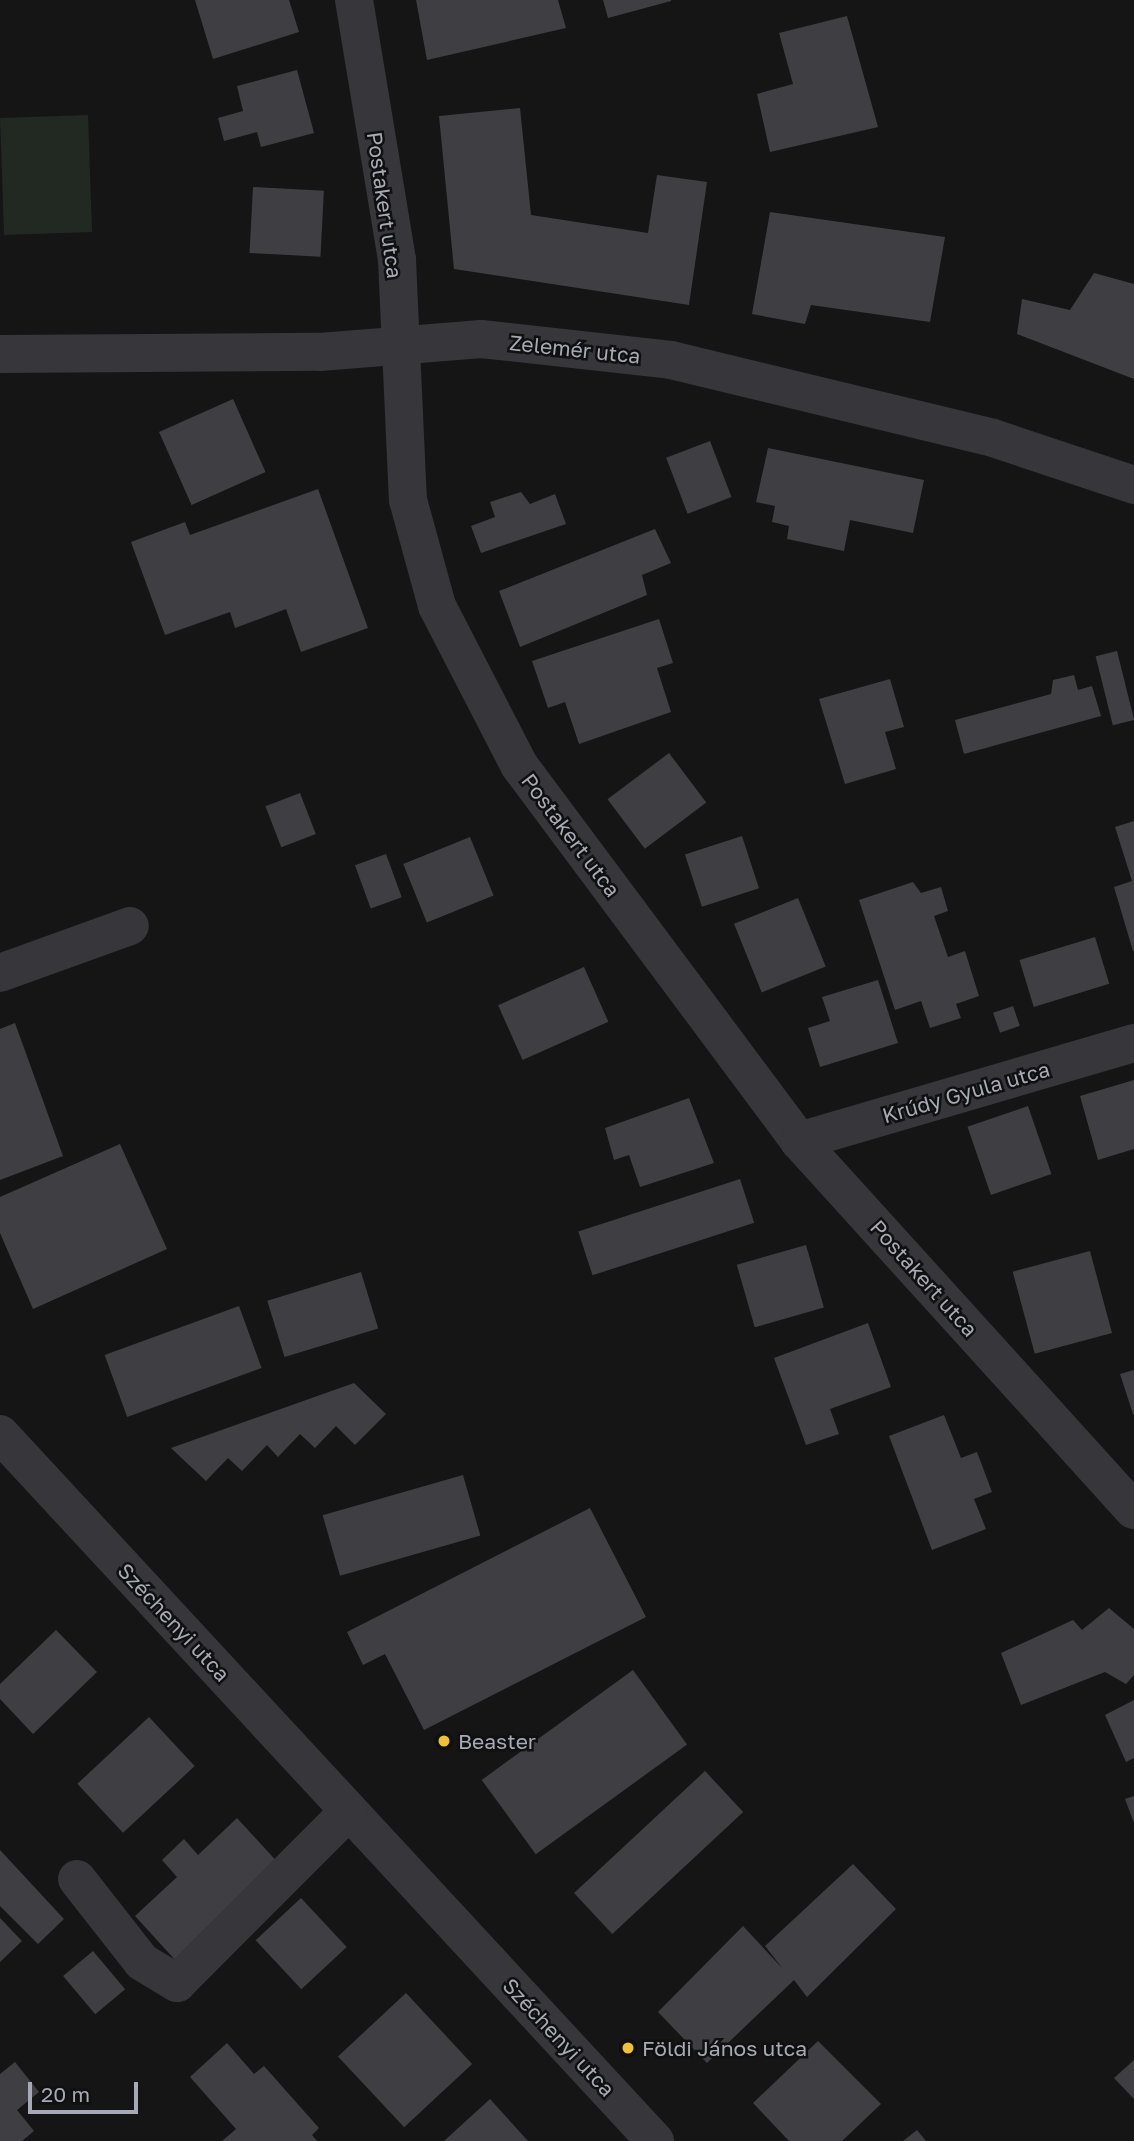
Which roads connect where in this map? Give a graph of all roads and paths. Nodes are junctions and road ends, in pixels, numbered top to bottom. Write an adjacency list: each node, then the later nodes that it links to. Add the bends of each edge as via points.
1 (354, 0): 2 (street, Postakert utca, via 397,260)
2 (396, 342): 3 (street, Zelemér utca, via 320,352); 4 (street, Zelemér utca, via 481,339 671,360 993,438); 8 (street, Postakert utca, via 408,500 437,606 519,765)
3 (0, 354)
4 (1134, 485)
5 (130, 926): 6 (street)
6 (0, 973)
7 (1134, 1043): 8 (street, Krúdy Gyula utca)
8 (799, 1140): 10 (street, Postakert utca)
9 (0, 1434): 11 (street, Széchenyi utca)
10 (1134, 1510)
11 (349, 1811): 12 (street, via 177,1983 142,1962); 13 (street, Széchenyi utca)
12 (77, 1880)
13 (655, 2141)

